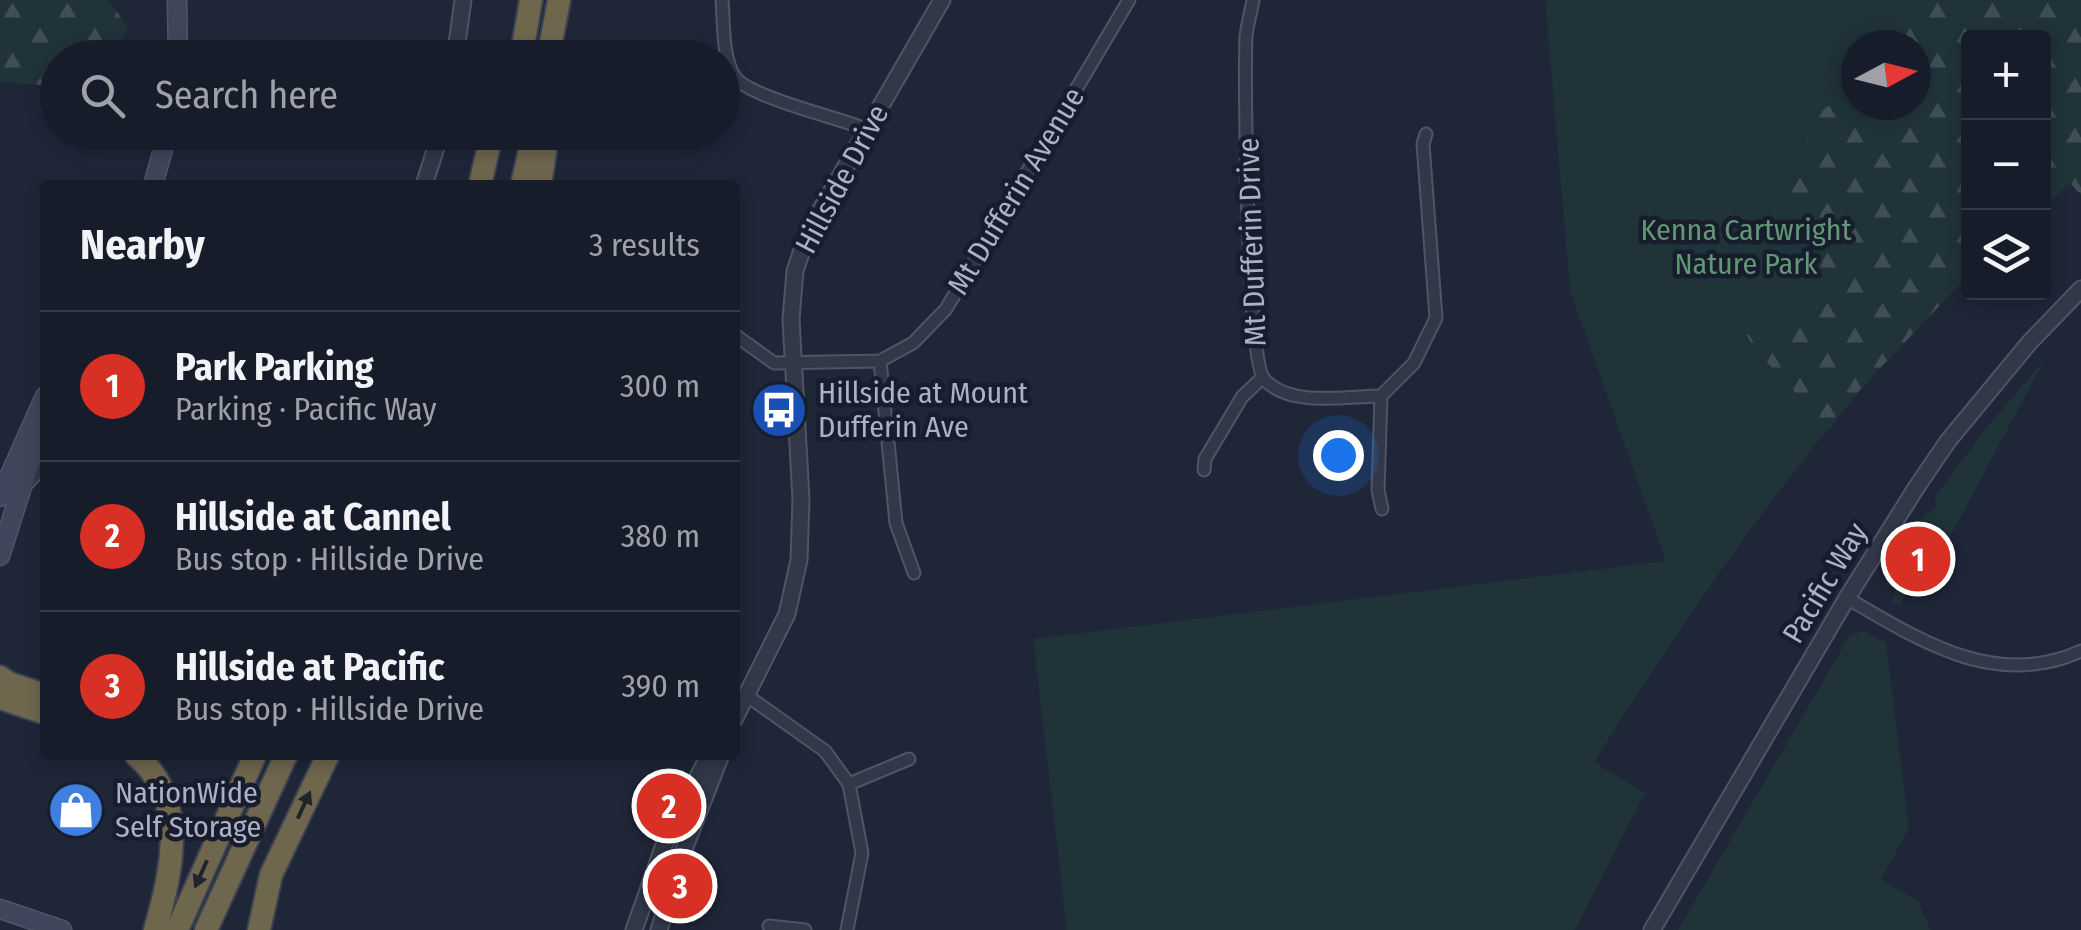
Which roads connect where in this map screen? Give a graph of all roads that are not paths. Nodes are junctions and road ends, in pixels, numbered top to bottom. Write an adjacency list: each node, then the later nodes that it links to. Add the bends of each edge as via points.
1 (177, 0): 9 (main road)
2 (463, 0): 10 (street)
3 (530, 0): 11 (highway)
4 (722, 0): 13 (street)
5 (942, 0): 15 (street, Hillside Drive)
6 (1129, 0): 31 (street, Mt Dufferin Avenue, via 946,309 914,343)
7 (1253, 0): 33 (street, Mt Dufferin Drive, via 1246,35 1249,243)
8 (558, 2): 12 (highway)
9 (178, 40)
10 (457, 40)
11 (523, 40)
12 (554, 40)
13 (726, 40)
14 (740, 81): 15 (street)
15 (866, 129): 32 (street, Hillside Drive, via 808,232 794,271)
16 (1426, 134): 34 (street, via 1436,318 1414,362)
17 (163, 150): 23 (main road)
18 (435, 150): 24 (street)
19 (488, 150): 25 (highway)
20 (503, 150): 26 (highway)
21 (530, 150): 27 (highway)
22 (545, 150): 28 (highway)
23 (154, 180)
24 (426, 180)
25 (481, 180)
26 (496, 180)
27 (523, 180)
28 (541, 180)
29 (2081, 290): 44 (street, Pacific Way, via 1948,441)
30 (740, 339): 32 (street, via 774,363)
31 (880, 361): 32 (street); 43 (street, via 896,523)
32 (792, 363): 48 (street, Hillside Drive, via 799,560 786,614)
33 (1262, 378): 34 (street, Mt Dufferin Drive, via 1289,396); 38 (street, via 1242,396)
34 (1381, 396): 41 (street)
35 (40, 407): 40 (main road)
36 (40, 448): 39 (main road)
37 (40, 467): 39 (street)
38 (1204, 470)
39 (22, 486): 42 (main road)
40 (0, 497)
41 (1382, 510)
42 (0, 556)
43 (914, 573)
44 (1846, 598): 45 (street, via 1961,659 2030,664); 73 (street, Pacific Way)
45 (2081, 651)
46 (0, 677): 47 (highway)
47 (40, 693)
48 (746, 696): 50 (street, Hillside Drive); 60 (street, via 825,750)
49 (7, 702): 51 (highway)
50 (740, 708)
51 (40, 712)
52 (909, 759): 60 (street)
53 (140, 760): 65 (highway, via 160,785 172,829)
54 (253, 760): 66 (highway, one-way to 66)
55 (284, 760): 67 (highway)
56 (284, 760): 68 (highway, via 263,834)
57 (326, 760): 63 (highway, one-way to 57, via 271,876)
58 (706, 760): 69 (street, via 664,845)
59 (720, 760): 70 (street)
60 (849, 784): 72 (street, via 862,853)
61 (0, 910): 64 (main road)
62 (770, 926): 71 (street)
63 (260, 927)
64 (62, 930)
65 (155, 930)
66 (177, 930)
67 (206, 930)
68 (223, 930)
69 (634, 930)
70 (659, 930)
71 (805, 930)
72 (847, 930)
73 (1652, 930)

